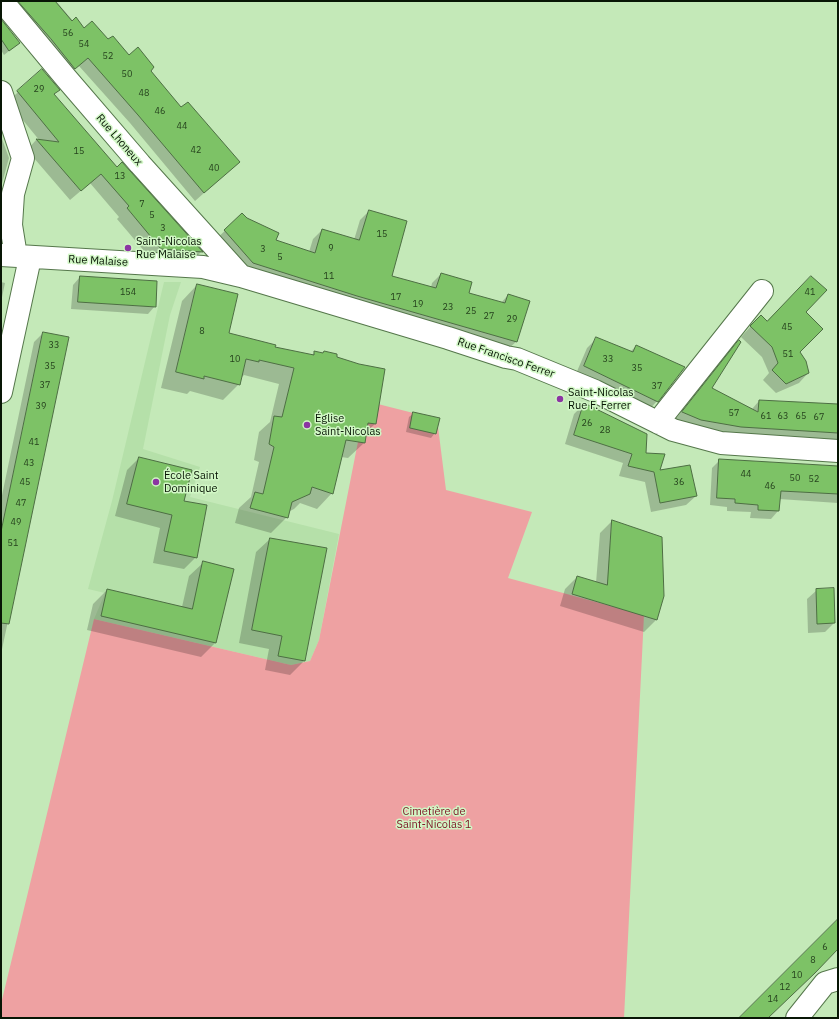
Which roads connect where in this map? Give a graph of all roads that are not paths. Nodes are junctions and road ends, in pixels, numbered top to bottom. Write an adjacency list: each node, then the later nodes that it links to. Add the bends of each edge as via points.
1 (2, 1): 4 (street, Rue Lhoneux, via 140,164)
2 (1, 92): 3 (street, via 23,158 14,194 11,225)
3 (16, 256): 4 (street, Rue Malaise, via 198,267); 6 (street)
4 (241, 276): 7 (street, Rue Francisco Ferrer, via 517,359 594,391)
5 (762, 291): 7 (street)
6 (1, 392)
7 (659, 423): 8 (street, Rue Francisco Ferrer, via 673,430 720,442)
8 (838, 452)
9 (838, 979): 10 (street, via 825,983)
10 (796, 1018)

